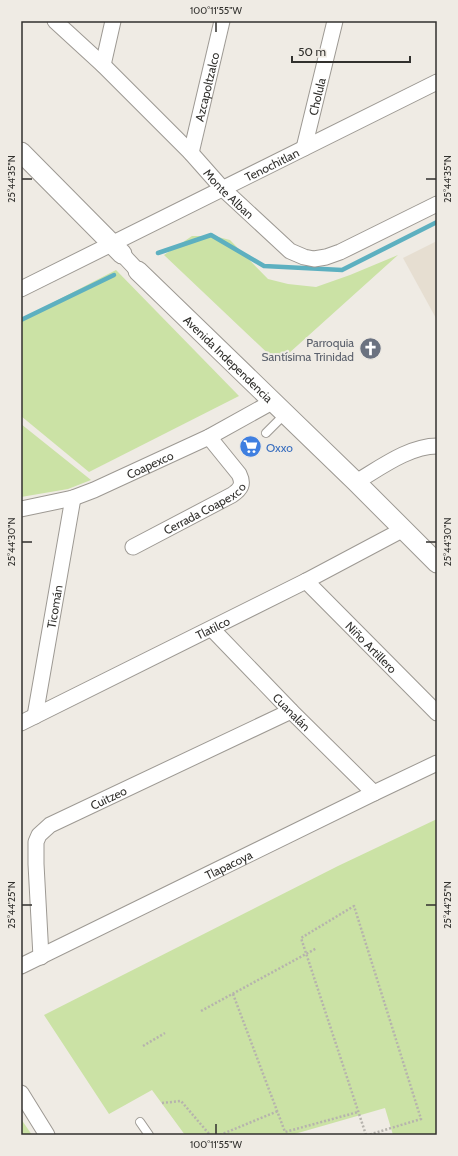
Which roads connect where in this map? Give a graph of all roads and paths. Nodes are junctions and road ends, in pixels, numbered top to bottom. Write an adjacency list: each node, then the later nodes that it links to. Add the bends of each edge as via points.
1 (55, 21): 5 (street, Monte Alban)
2 (113, 21): 5 (street)
3 (222, 21): 9 (street, Azcapoltzalco)
4 (335, 21): 7 (street, Cholula)
5 (103, 65): 9 (street, Monte Alban)
6 (437, 82): 7 (street, Tenochitlan)
7 (304, 148): 10 (street, Tenochitlan)
8 (21, 152): 12 (street, Avenida Independencia)
9 (191, 153): 10 (street, Monte Alban)
10 (222, 188): 11 (street, Monte Alban, via 290,251 314,259 340,252); 12 (street, Tenochitlan)
11 (437, 204)
12 (116, 249): 13 (street, Avenida Independencia); 14 (street, Tenochitlan)
13 (138, 271): 15 (street, Avenida Independencia)
14 (21, 289)
15 (279, 408): 16 (lane); 17 (street, Coapexco); 19 (street, Avenida Independencia)
16 (266, 433)
17 (209, 437): 20 (street, Coapexco); 23 (street, Cerrada Coapexco, via 240,474 242,486 232,495)
18 (437, 446): 19 (street, via 410,451)
19 (356, 482): 22 (street, Avenida Independencia)
20 (73, 498): 21 (street, Coapexco); 29 (street, Ticomán)
21 (21, 509)
22 (402, 530): 24 (street, Avenida Independencia); 25 (street, Tlatilco)
23 (132, 547)
24 (437, 563)
25 (306, 581): 26 (street, Tlatilco); 28 (street, Niño Artillero)
26 (212, 629): 27 (street, Cuanalán); 29 (street, Tlatilco)
27 (291, 711): 32 (street, Cuanalán); 35 (street, Cuitzeo, via 50,825 39,835 36,842 36,864)
28 (437, 713)
29 (35, 716): 30 (street, Tlatilco)
30 (21, 723)
31 (437, 763): 32 (street, Tlapacoya)
32 (374, 793): 35 (street, Tlapacoya)
33 (317, 948): 34 (path)
34 (307, 954): 37 (path); 44 (path); 50 (path, via 301,938 354,906 421,1119)
35 (41, 957): 36 (street, Tlapacoya)
36 (21, 966)
37 (233, 994): 38 (path); 43 (path)
38 (201, 1011)
39 (165, 1033): 40 (path)
40 (143, 1046)
41 (21, 1093): 46 (street)
42 (162, 1103): 48 (path, via 181,1101)
43 (278, 1111): 44 (path, via 285,1132); 49 (path)
44 (358, 1112): 50 (path)
45 (140, 1122): 47 (lane)
46 (47, 1135)
47 (149, 1135)
48 (210, 1135)
49 (220, 1135)
50 (367, 1135)

